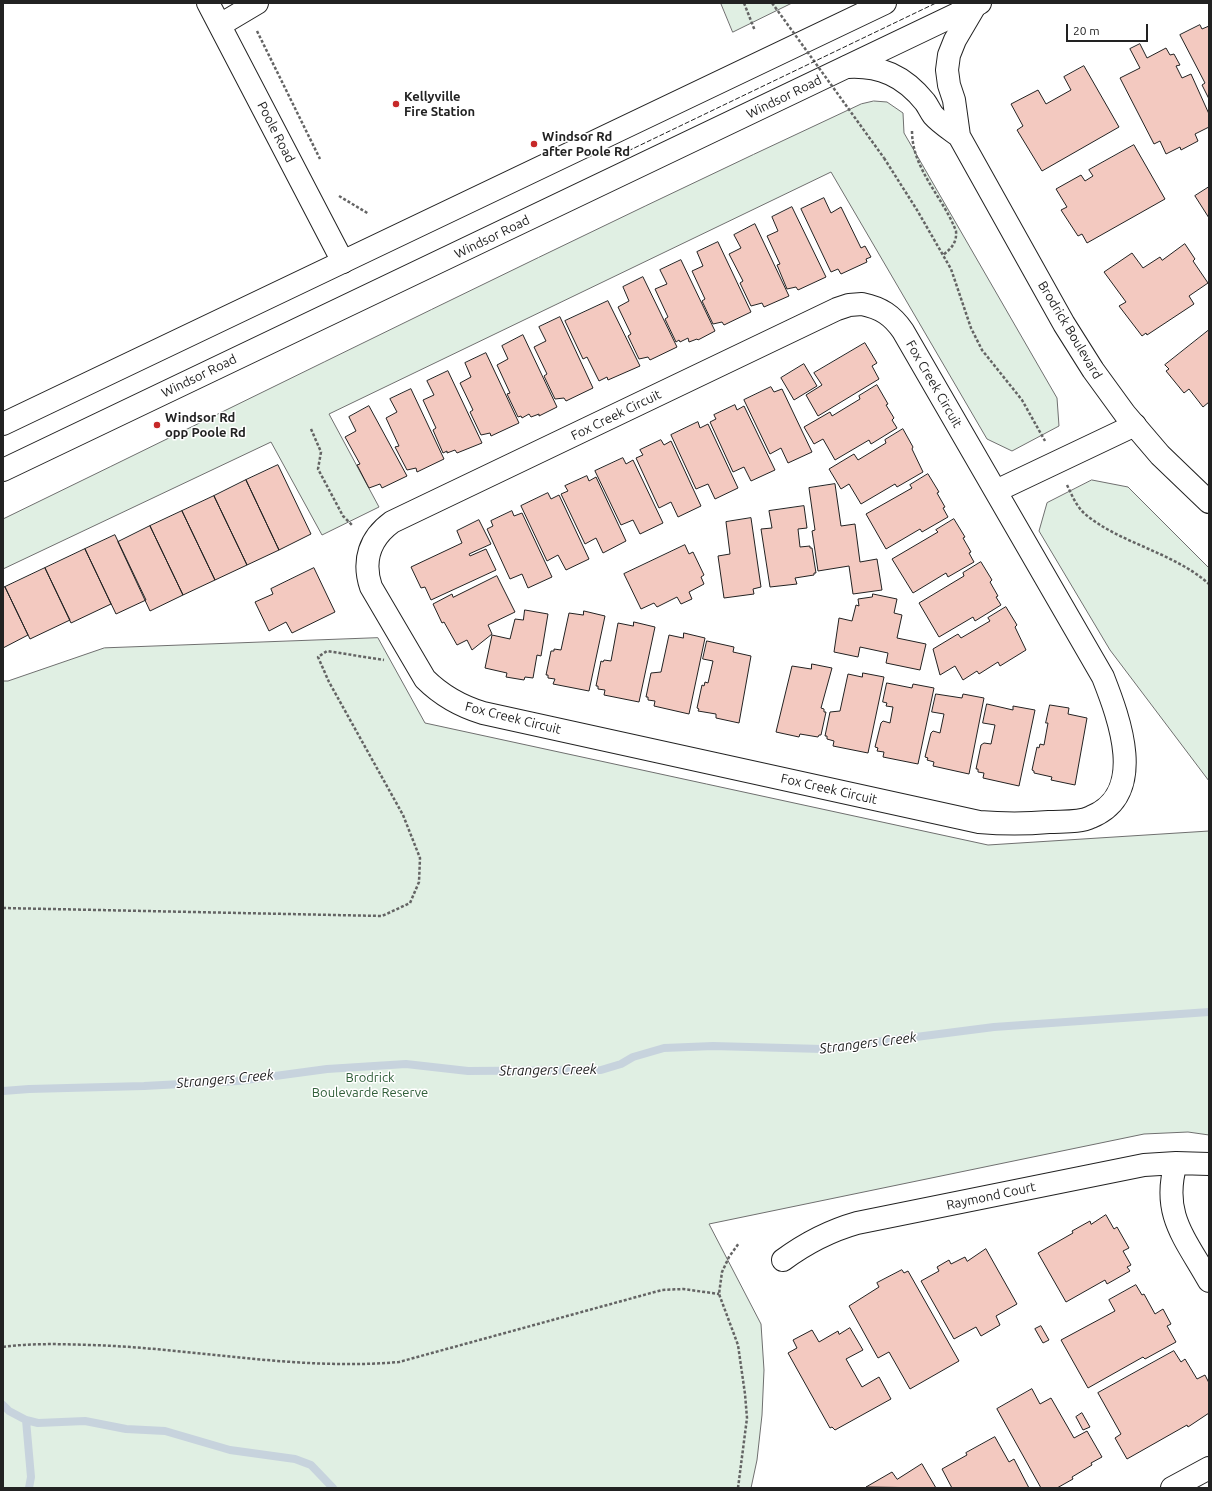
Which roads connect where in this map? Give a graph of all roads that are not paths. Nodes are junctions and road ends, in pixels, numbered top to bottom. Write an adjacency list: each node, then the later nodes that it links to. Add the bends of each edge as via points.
1 (208, 3): 5 (street, Poole Road)
2 (886, 3): 8 (street)
3 (978, 4): 6 (street, Windsor Road); 7 (street, Brodrick Boulevard, via 954,40 949,55 948,85 954,100)
4 (252, 6): 5 (street)
5 (220, 25): 8 (street, Poole Road)
6 (847, 67): 7 (street, Brodrick Boulevard, via 879,68 891,74 914,90 933,115); 11 (street, Windsor Road)
7 (959, 136): 10 (street, Brodrick Boulevard, via 1064,324 1093,370)
8 (343, 262): 9 (street)
9 (3, 424)
10 (1135, 425): 12 (street); 13 (street, Brodrick Boulevard, via 1160,455)
11 (3, 470)
12 (996, 491): 12 (street, Fox Creek Circuit, via 1103,677 1114,705 1124,752 1124,782 1112,804 1090,818 1019,824 979,822 466,708 436,691 425,679 369,581 366,565 372,543 392,522 849,305 875,307 896,320)
13 (1209, 502)
14 (1176, 1162): 15 (street, Raymond Court); 16 (street, Raymond Court, via 1144,1165 840,1228 802,1246); 17 (street, via 1170,1196 1172,1210 1177,1224)
15 (1209, 1164)
16 (782, 1260)
17 (1209, 1281)
18 (1209, 1468): 19 (street)
19 (1172, 1488)

